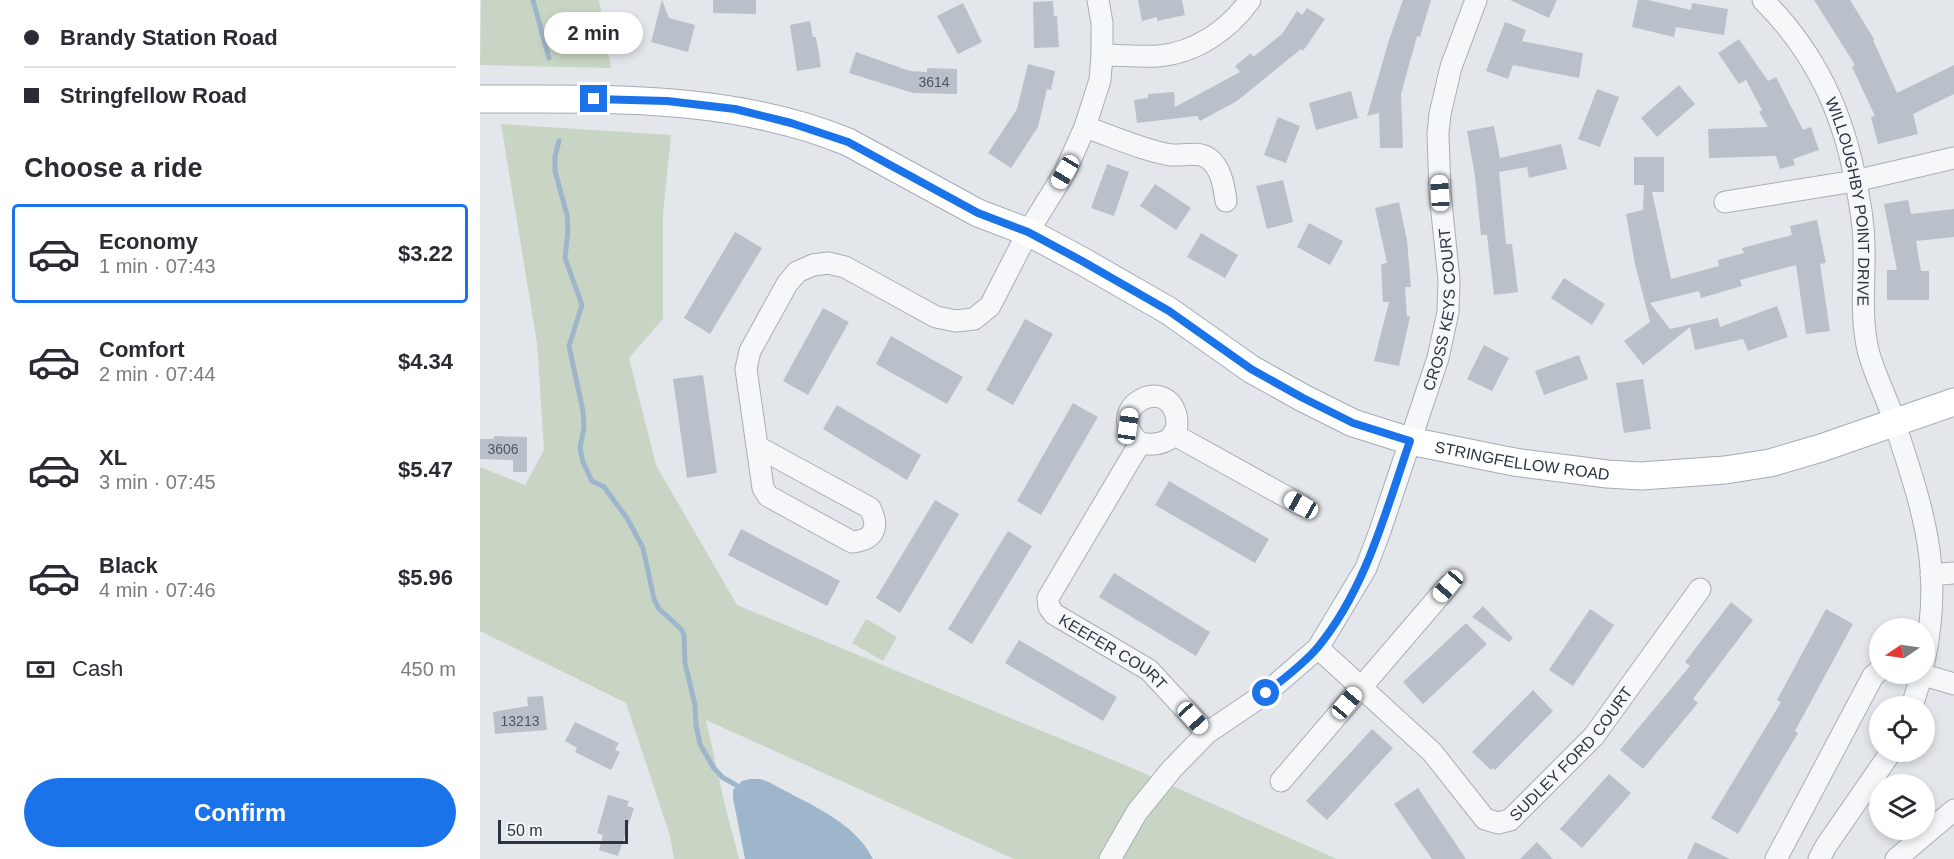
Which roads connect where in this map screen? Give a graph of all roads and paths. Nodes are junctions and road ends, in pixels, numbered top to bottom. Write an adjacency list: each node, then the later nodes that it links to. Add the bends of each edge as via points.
1 (1098, 0): 5 (street)
2 (1250, 0): 5 (street, via 1224,29 1187,49 1158,56)
3 (1476, 0): 16 (street, CROSS KEYS COURT, via 1451,66 1437,133 1448,312 1438,357)
4 (1763, 0): 9 (street, WILLOUGHBY POINT DRIVE, via 1824,81 1840,118)
5 (1102, 55): 7 (street, via 1100,80)
6 (480, 99): 12 (main road, STRINGFELLOW ROAD, via 667,101 774,118 848,142 978,213)
7 (1085, 127): 10 (street, via 1162,153 1207,158 1224,183); 12 (street, via 1065,172)
8 (1954, 158): 9 (street)
9 (1856, 181): 11 (street); 14 (street, WILLOUGHBY POINT DRIVE, via 1863,226 1863,315 1867,342)
10 (1226, 201)
11 (1725, 202)
12 (1028, 232): 16 (main road, STRINGFELLOW ROAD, via 1169,311 1251,369 1303,398 1353,423); 18 (street, via 990,306 974,319 936,317 845,267 828,263 797,273 787,284 747,359)
13 (1954, 402): 14 (main road, STRINGFELLOW ROAD)
14 (1894, 423): 16 (main road, STRINGFELLOW ROAD, via 1770,463 1641,476 1514,462); 21 (street, WILLOUGHBY POINT DRIVE, via 1923,522)
15 (1173, 434): 17 (street, via 1165,443); 17 (street, via 1177,421 1174,409 1166,400 1144,397 1129,414 1131,435); 19 (street)
16 (1410, 441): 25 (street, CROSS KEYS COURT, via 1366,568)
17 (1140, 443): 30 (street, KEEFER COURT, via 1048,598 1049,607 1054,614 1149,670)
18 (758, 447): 18 (street, via 763,488 768,496 852,542 865,541 873,533 876,519 870,508)
19 (1301, 505)
20 (1954, 573): 21 (street)
21 (1931, 575): 24 (street, WILLOUGHBY POINT DRIVE)
22 (1448, 586): 29 (street)
23 (1700, 589): 29 (street, SUDLEY FORD COURT, via 1594,736 1510,820 1498,823 1485,819 1432,752)
24 (1930, 618)
25 (1318, 648): 29 (street, SUDLEY FORD COURT); 30 (street, CROSS KEYS COURT, via 1266,693)
26 (1935, 678): 28 (street)
27 (1869, 684): 35 (street)
28 (1954, 684)
29 (1360, 687): 32 (street)
30 (1207, 734): 34 (street, CROSS KEYS COURT, via 1152,792)
31 (1884, 762): 36 (street)
32 (1281, 781)
33 (1954, 810): 37 (street)
34 (1110, 859)
35 (1776, 859)
36 (1819, 859)
37 (1896, 859)

